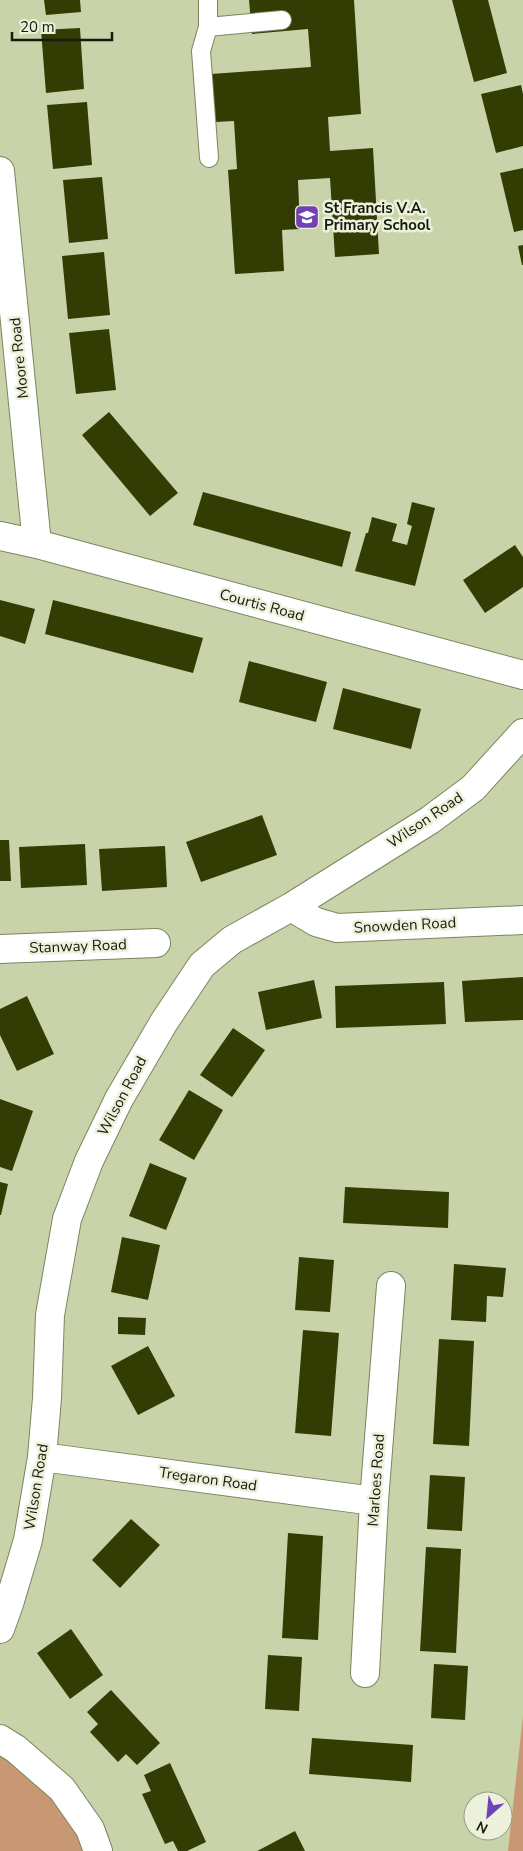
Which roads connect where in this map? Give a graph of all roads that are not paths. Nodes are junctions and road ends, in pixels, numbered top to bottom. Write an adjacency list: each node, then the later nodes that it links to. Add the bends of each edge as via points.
1 (208, 0): 3 (lane)
2 (282, 20): 3 (lane)
3 (208, 27): 4 (lane, via 201,51)
4 (209, 158)
5 (0, 171): 7 (street, Moore Road)
6 (0, 536): 7 (street, Courtis Road)
7 (38, 544): 8 (street, Courtis Road)
8 (523, 675)
9 (523, 733): 10 (street, Wilson Road, via 472,788 430,820)
10 (291, 907): 11 (street, Snowden Road, via 316,922 337,928); 15 (street, Wilson Road, via 232,940 202,965 119,1099 88,1161 67,1219 50,1315 48,1398)
11 (523, 920)
12 (156, 943): 13 (street, Stanway Road)
13 (0, 949)
14 (390, 1286): 16 (street, Marloes Road)
15 (42, 1457): 16 (street, Tregaron Road); 17 (street, Wilson Road, via 28,1540)
16 (374, 1501): 18 (street, Marloes Road)
17 (0, 1629)
18 (365, 1674)
19 (0, 1739): 20 (street, via 62,1789 90,1829)
20 (98, 1851)

